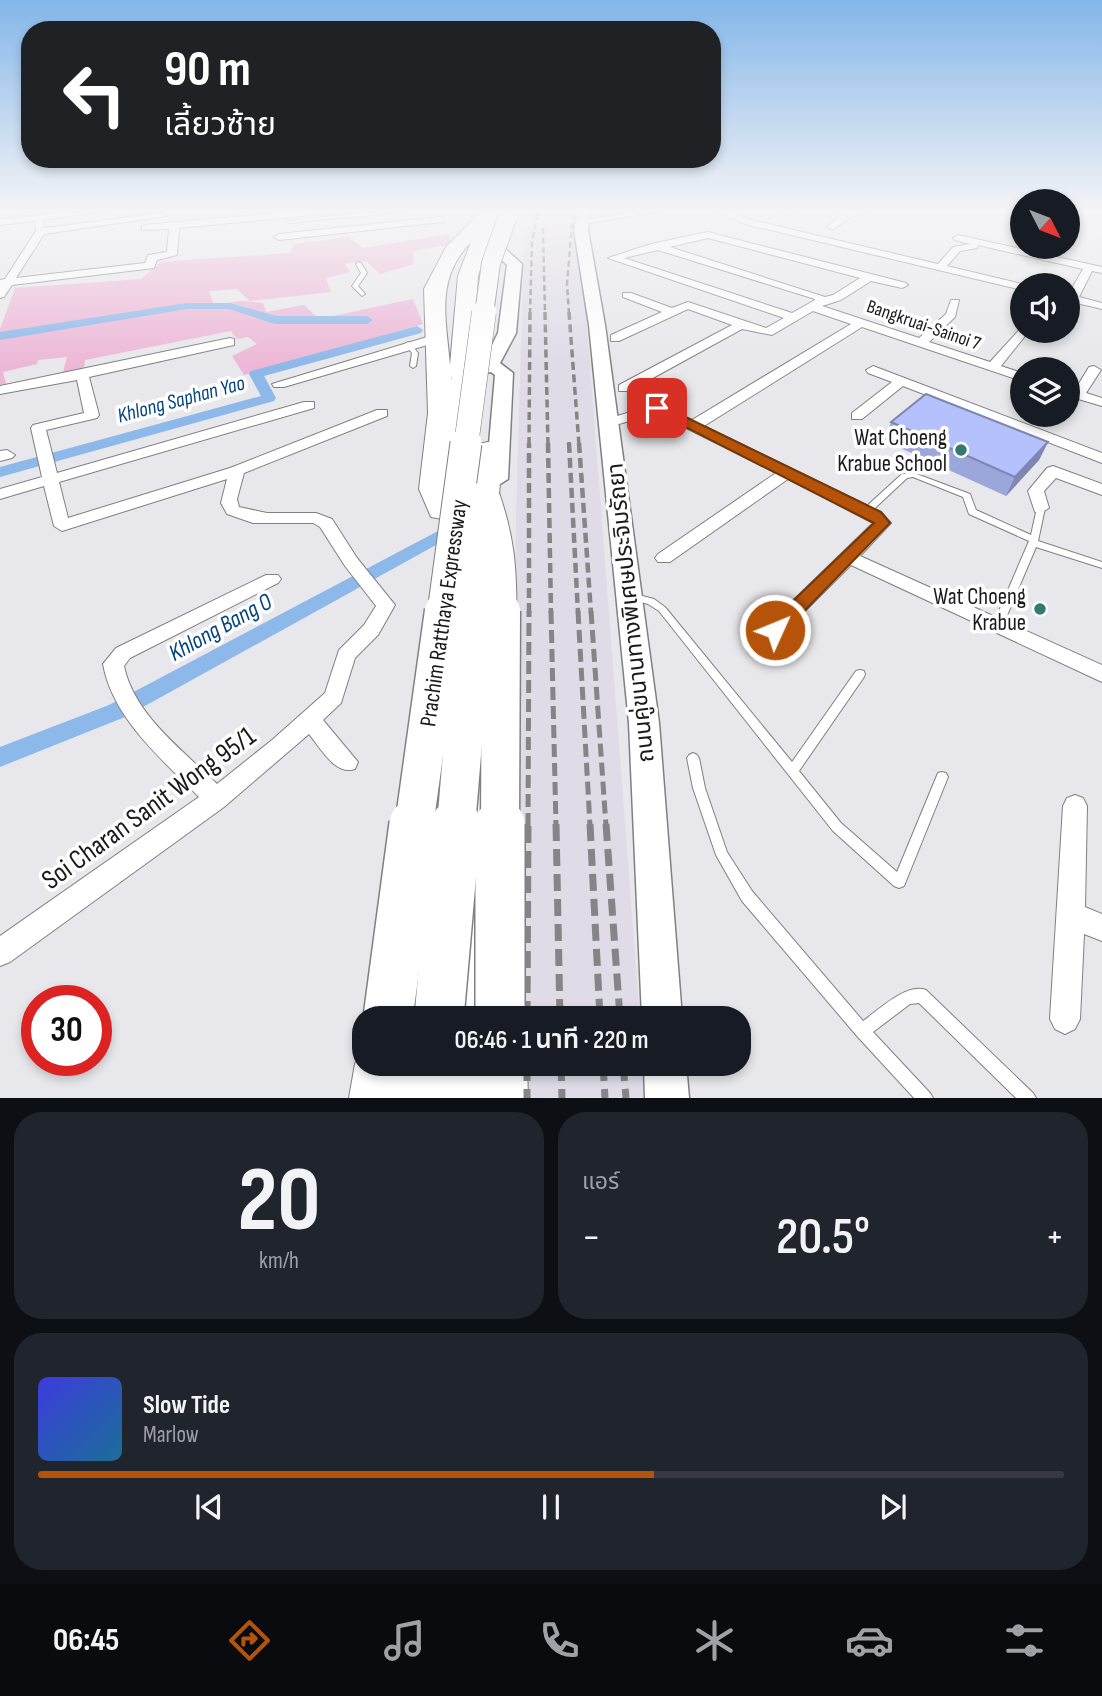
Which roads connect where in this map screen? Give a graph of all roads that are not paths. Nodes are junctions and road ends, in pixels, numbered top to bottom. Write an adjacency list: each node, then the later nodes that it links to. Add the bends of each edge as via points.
1 (19, 261): 21 (street)
2 (151, 261): 21 (street, via 150,266)
3 (447, 261): 36 (highway, via 434,289)
4 (475, 261): 46 (highway, via 468,276)
5 (491, 261): 94 (highway, Prachim Ratthaya Expressway, bridge)
6 (511, 261): 67 (highway, Prachim Ratthaya Expressway, via 498,330)
7 (512, 261): 46 (main road, via 507,333 493,360)
8 (587, 261): 59 (main road, ถนนคู่ขนานทางพิเศษประจิมรัถยา)
9 (624, 261): 33 (street)
10 (704, 261): 30 (street, Bangkruai-Sainoi 7, via 819,297)
11 (809, 261): 20 (street)
12 (891, 261): 20 (street)
13 (910, 261): 18 (street)
14 (946, 261): 18 (street)
15 (1062, 261): 17 (street)
16 (359, 264): 25 (lane, via 364,274 355,286)
17 (1089, 267): 19 (street); 22 (street)
18 (940, 268): 23 (street)
19 (1102, 270)
20 (869, 277): 24 (street); 30 (street, via 837,298)
21 (4, 282): 26 (street)
22 (1080, 282)
23 (1010, 284)
24 (902, 285)
25 (362, 294)
26 (0, 295)
27 (627, 295): 32 (street)
28 (1080, 300): 31 (street)
29 (955, 302): 39 (street, via 952,313)
30 (818, 304): 33 (street); 34 (street, Bangkruai-Sainoi 7)
31 (1102, 306)
32 (670, 311): 35 (street, via 693,305); 37 (street)
33 (794, 318): 35 (street, via 768,332)
34 (862, 323): 39 (street, Bangkruai-Sainoi 7); 60 (street)
35 (741, 325): 52 (street)
36 (437, 338): 41 (street); 70 (highway, via 442,413 433,489)
37 (615, 338)
38 (230, 342): 48 (street)
39 (921, 343): 43 (street, Bangkruai-Sainoi 7)
40 (1014, 343): 43 (street)
41 (408, 344): 42 (lane, via 415,353); 50 (street)
42 (413, 366)
43 (993, 367): 47 (street, Bangkruai-Sainoi 7)
44 (873, 370): 49 (street)
45 (1094, 370): 51 (street)
46 (470, 371): 70 (main road); 81 (main road, via 495,367 504,373)
47 (1010, 373)
48 (82, 375): 53 (street); 64 (street, via 92,415 38,428)
49 (901, 381): 58 (street); 61 (street)
50 (279, 384)
51 (1080, 385)
52 (624, 388)
53 (0, 390)
54 (1080, 396): 55 (street)
55 (1102, 402)
56 (309, 405): 64 (street)
57 (382, 413): 62 (street)
58 (858, 416)
59 (608, 423): 60 (street, via 657,408); 76 (main road, ถนนคู่ขนานทางพิเศษประจิมรัถยา)
60 (693, 426): 63 (street)
61 (1102, 458)
62 (236, 471): 64 (street, via 62,526); 82 (street, via 229,502 238,514 256,519 316,518 326,523 386,605 346,655 334,697)
63 (787, 473): 72 (street); 73 (street, via 880,519 880,528)
64 (49, 478): 66 (street)
65 (1102, 490): 69 (street, via 1052,471 1036,491)
66 (0, 495)
67 (484, 497): 95 (highway, Prachim Ratthaya Expressway, bridge); 97 (highway, bridge, via 497,534 501,565)
68 (873, 506): 71 (lane, via 905,476 914,475 967,496 972,512)
69 (1041, 508): 71 (lane)
70 (440, 526): 83 (main road)
71 (1034, 541): 74 (lane); 77 (lane)
72 (664, 558)
73 (850, 558): 77 (street); 78 (street)
74 (1102, 565)
75 (272, 579): 88 (street, via 123,653 113,664 120,692 136,713)
76 (629, 595): 86 (lane, via 662,608); 98 (main road, ถนนคู่ขนานทางพิเศษประจิมรัถยา, via 644,723)
77 (998, 625): 80 (street)
78 (756, 648)
79 (860, 674): 86 (lane)
80 (1102, 674)
81 (482, 712): 83 (main road); 96 (main road)
82 (318, 713): 85 (street); 88 (street, Soi Charan Sanit Wong 95/1)
83 (414, 717): 93 (main road)
84 (693, 758): 100 (lane, via 699,788 731,872)
85 (347, 762)
86 (792, 772): 87 (lane, via 837,828 900,882)
87 (942, 778)
88 (216, 799): 92 (street, Soi Charan Sanit Wong 95/1)
89 (1075, 806): 90 (street)
90 (1072, 915): 91 (street); 99 (street)
91 (1102, 928)
92 (0, 952)
93 (377, 1006)
94 (390, 1006)
95 (440, 1006)
96 (469, 1006)
97 (500, 1006)
98 (661, 1006)
99 (1065, 1019)
100 (862, 1031): 113 (lane); 114 (lane, via 907,998 922,995)
101 (367, 1076): 107 (main road)
102 (380, 1076): 108 (highway)
103 (434, 1076): 109 (highway)
104 (465, 1076): 110 (main road)
105 (500, 1076): 111 (highway)
106 (666, 1076): 112 (main road)
107 (364, 1097)
108 (377, 1097)
109 (432, 1097)
110 (464, 1097)
111 (500, 1097)
112 (667, 1097)
113 (925, 1097)
114 (1028, 1097)

